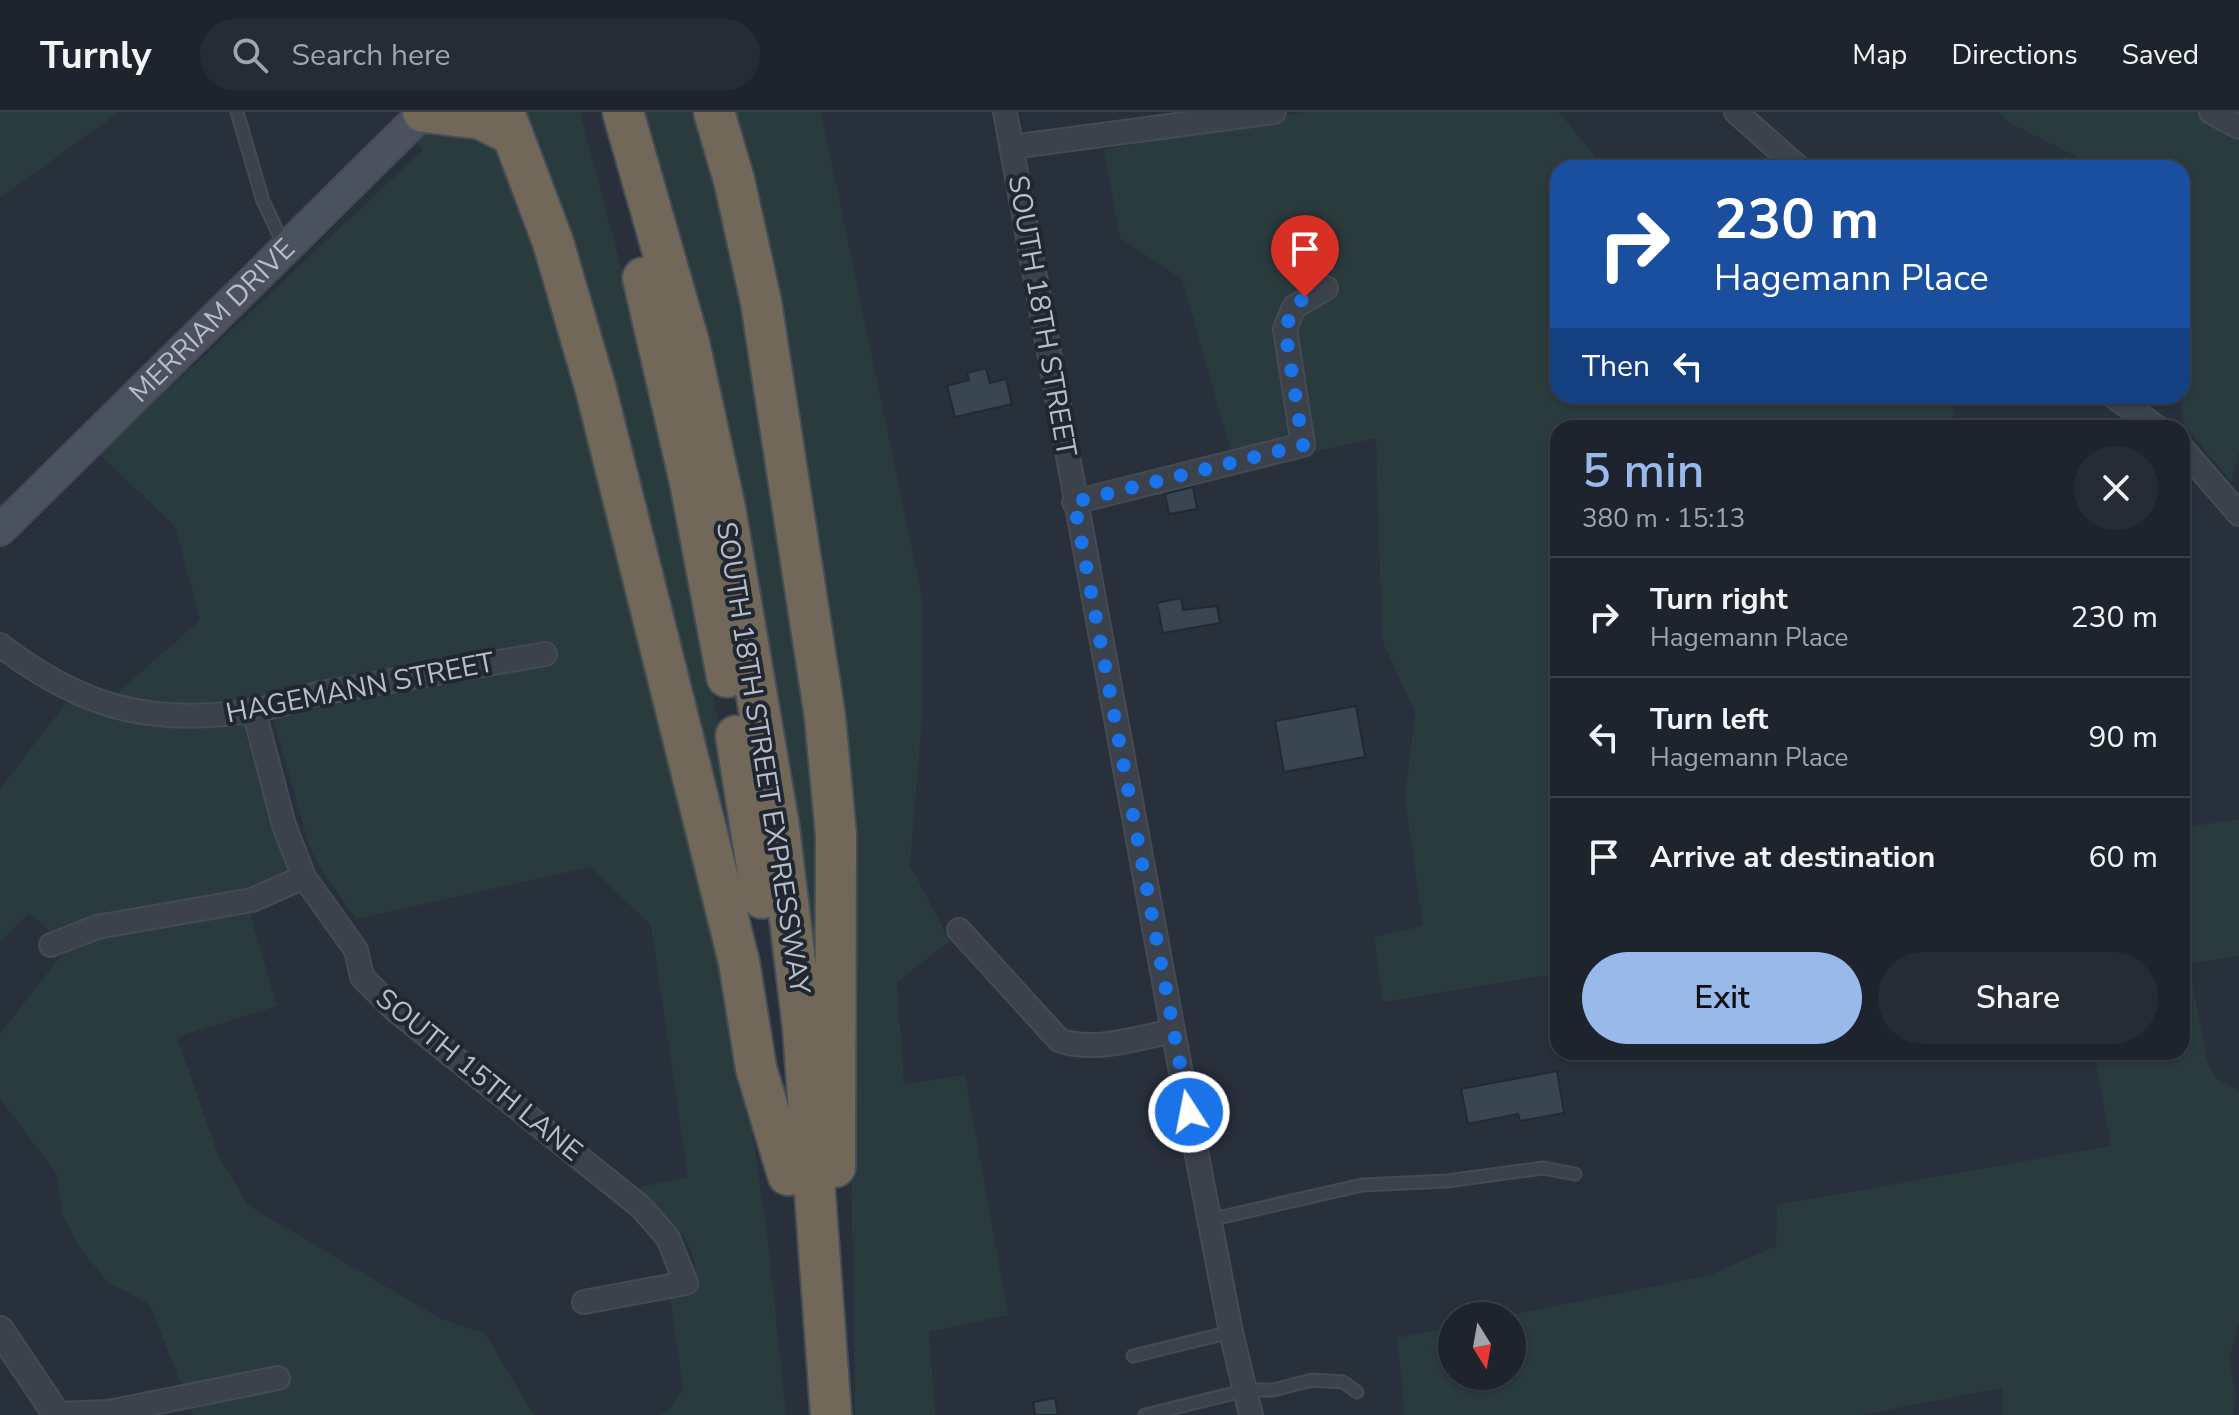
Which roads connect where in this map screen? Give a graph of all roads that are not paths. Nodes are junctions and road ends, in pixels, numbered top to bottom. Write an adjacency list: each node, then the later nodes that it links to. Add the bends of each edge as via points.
1 (237, 112): 14 (lane, via 263,201)
2 (424, 112): 10 (highway); 14 (main road, MERRIAM DRIVE)
3 (597, 112): 31 (highway, SOUTH 18TH STREET EXPRESSWAY, via 648,294 729,689 769,944)
4 (623, 112): 34 (highway, SOUTH 18TH STREET EXPRESSWAY, via 689,343 722,493 777,812 803,1028)
5 (714, 112): 34 (highway, via 763,318 825,717 836,835 837,1148)
6 (1005, 112): 12 (street, SOUTH 18TH STREET)
7 (1274, 112): 12 (street)
8 (1736, 112): 13 (street)
9 (2211, 112): 11 (street)
10 (508, 124): 31 (highway, via 553,242 596,390 739,962 756,1068)
11 (2239, 127)
12 (1012, 147): 19 (street, SOUTH 18TH STREET)
13 (1790, 160)
14 (286, 249): 22 (main road, MERRIAM DRIVE)
15 (1326, 288): 19 (street, via 1294,307 1285,329 1303,445)
16 (2124, 404): 17 (street)
17 (2147, 420)
18 (2190, 457): 20 (street)
19 (1074, 502): 29 (street, SOUTH 18TH STREET)
20 (2239, 514): 21 (street)
21 (2239, 522)
22 (0, 530)
23 (0, 645): 25 (street, HAGEMANN STREET, via 40,675 88,700 142,713 202,717)
24 (545, 654): 25 (street, HAGEMANN STREET, via 317,694)
25 (254, 711): 26 (street, SOUTH 15TH LANE, via 284,825)
26 (304, 877): 28 (street, via 252,900 97,927); 33 (street, SOUTH 15TH LANE, via 356,950 362,977 394,1009 641,1207 668,1238 686,1283)
27 (959, 930): 29 (street, via 1059,1040 1092,1045)
28 (51, 945)
29 (1173, 1031): 32 (street, SOUTH 18TH STREET)
30 (1575, 1174): 32 (lane, via 1543,1168 1362,1185)
31 (788, 1175): 42 (highway, SOUTH 18TH STREET EXPRESSWAY)
32 (1209, 1220): 36 (street, SOUTH 18TH STREET)
33 (584, 1302)
34 (822, 1302): 43 (highway, SOUTH 18TH STREET EXPRESSWAY)
35 (0, 1330): 41 (street)
36 (1231, 1332): 37 (lane); 39 (street, SOUTH 18TH STREET)
37 (1133, 1356)
38 (278, 1378): 41 (street, via 109,1412)
39 (1247, 1390): 40 (lane, via 1325,1379); 44 (lane); 45 (street, SOUTH 18TH STREET)
40 (1357, 1392)
41 (57, 1414)
42 (807, 1415)
43 (831, 1415)
44 (1145, 1415)
45 (1251, 1415)

